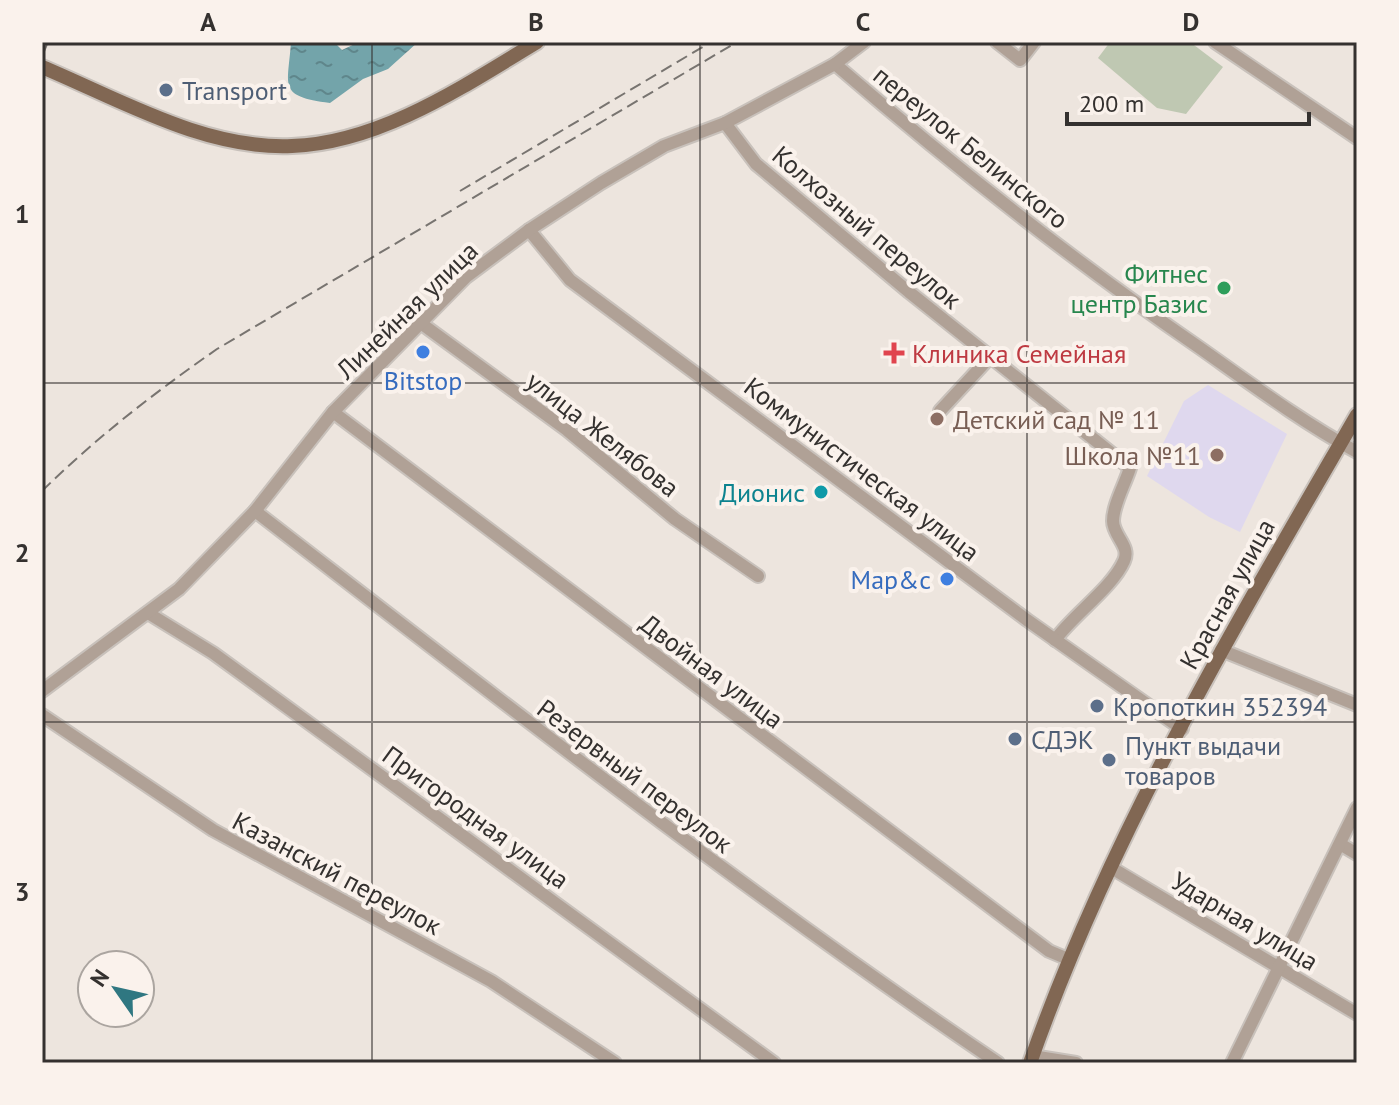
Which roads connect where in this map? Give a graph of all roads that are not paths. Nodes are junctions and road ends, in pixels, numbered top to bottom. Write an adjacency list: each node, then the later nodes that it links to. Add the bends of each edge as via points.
1 (537, 42): 7 (main road, via 465,85 366,132 291,147 203,132)
2 (864, 42): 6 (street, Линейная улица)
3 (997, 42): 4 (street, via 1020,60)
4 (1034, 42)
5 (1215, 42): 9 (street)
6 (835, 64): 8 (street, Линейная улица); 16 (street, переулок Белинского, via 1099,278)
7 (42, 67)
8 (725, 123): 10 (street, Линейная улица, via 664,146); 12 (street, Колхозный переулок, via 756,164)
9 (1357, 138)
10 (529, 230): 11 (street, Линейная улица, via 466,277); 21 (street, Коммунистическая улица, via 570,280)
11 (422, 324): 14 (street, Линейная улица); 19 (street, улица Желябова, via 567,430 675,519)
12 (990, 357): 13 (street); 21 (street, Колхозный переулок, via 1130,468 1113,519 1126,559)
13 (940, 411)
14 (333, 412): 18 (street, Линейная улица); 31 (street, Двойная улица, via 933,866 1049,951)
15 (1357, 415): 16 (main road, Красная улица)
16 (1341, 442): 17 (street, переулок Белинского); 22 (main road, Красная улица)
17 (1357, 452)
18 (255, 511): 20 (street, Линейная улица, via 179,589); 37 (street, Резервный переулок, via 773,906)
19 (758, 576)
20 (148, 613): 23 (street, Линейная улица); 36 (street, Пригородная улица, via 213,653)
21 (1055, 640): 26 (street, Коммунистическая улица)
22 (1221, 650): 24 (street); 26 (main road, Красная улица)
23 (42, 691)
24 (1357, 705)
25 (42, 715): 35 (street, Казанский переулок, via 213,830 491,981)
26 (1182, 729): 30 (main road, Красная улица)
27 (1357, 808): 28 (street)
28 (1340, 844): 29 (street); 32 (street)
29 (1357, 854)
30 (1110, 867): 31 (main road, Красная улица); 32 (street, Ударная улица)
31 (1068, 959): 34 (main road, Красная улица)
32 (1281, 968): 33 (street, Ударная улица); 39 (street)
33 (1357, 1014)
34 (1031, 1060): 38 (street)
35 (615, 1063)
36 (774, 1063)
37 (998, 1063)
38 (1076, 1063)
39 (1232, 1063)

